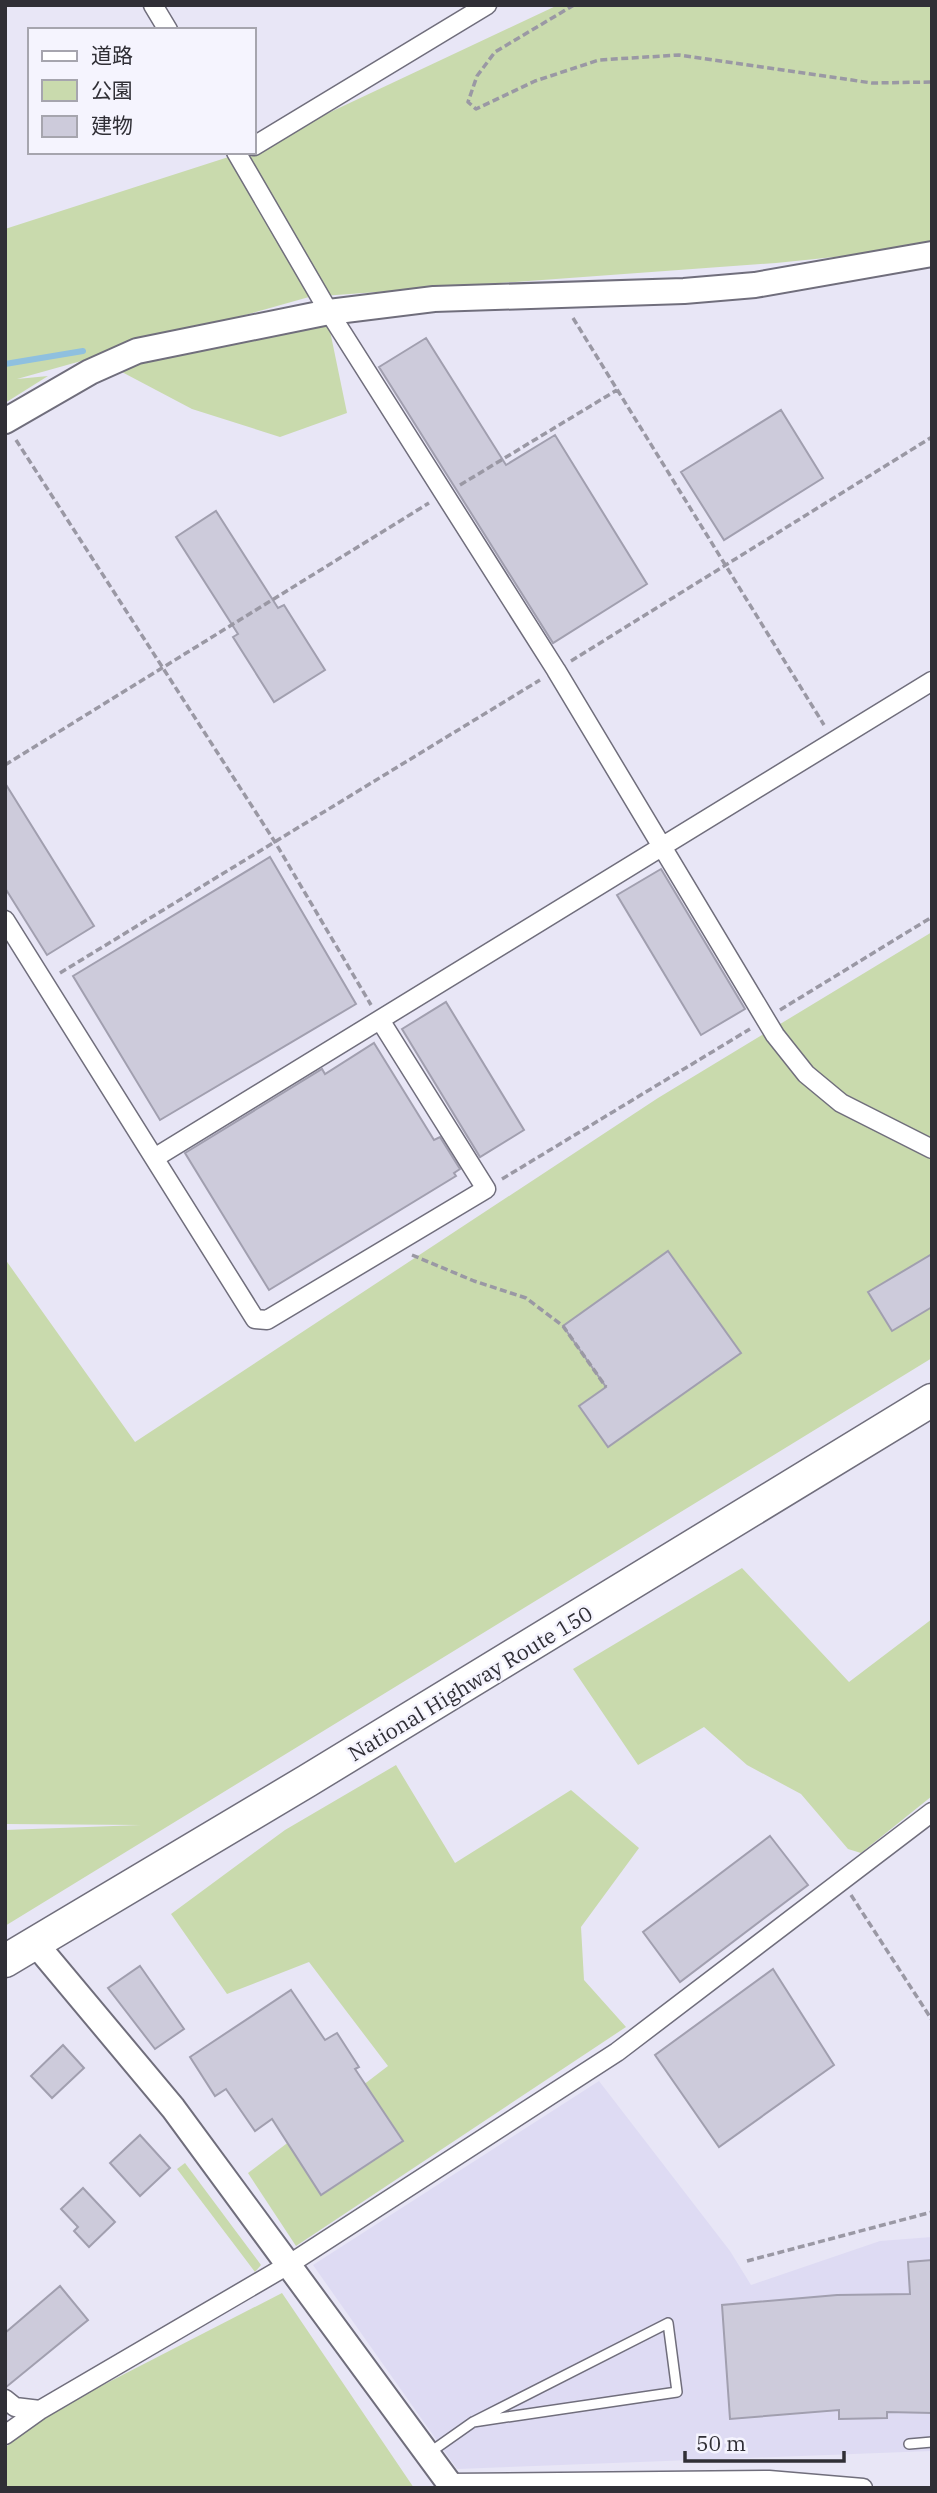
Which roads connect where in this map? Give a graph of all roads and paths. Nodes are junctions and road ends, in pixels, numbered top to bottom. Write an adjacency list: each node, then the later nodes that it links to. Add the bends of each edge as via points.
1 (153, 5): 4 (street)
2 (487, 5): 6 (street)
3 (574, 5): 5 (path, via 495,52 477,76 468,102 476,109 535,80 599,60 679,55 872,83)
4 (166, 28)
5 (932, 82)
6 (256, 145)
7 (240, 154): 10 (street)
8 (932, 254): 9 (street, via 755,285)
9 (559, 295): 10 (street, via 435,299); 11 (path)
10 (329, 312): 12 (street, via 137,351 90,372); 14 (street)
11 (617, 390): 14 (path); 15 (path)
12 (9, 428): 16 (path)
13 (932, 437): 15 (path)
14 (444, 494): 16 (path); 17 (street)
15 (724, 566): 17 (path); 19 (path)
16 (164, 667): 20 (path); 21 (path)
17 (556, 670): 21 (path); 22 (street)
18 (932, 681): 19 (street)
19 (834, 740): 22 (street)
20 (5, 765)
21 (275, 842): 25 (path); 27 (path)
22 (663, 846): 26 (street); 27 (street)
23 (932, 917): 26 (path)
24 (5, 920): 25 (street)
25 (44, 982): 29 (street)
26 (765, 1019): 28 (street, via 806,1073 841,1103); 30 (path)
27 (380, 1020): 29 (street); 30 (street)
28 (932, 1149)
29 (156, 1157): 31 (street, via 255,1319 267,1320)
30 (485, 1189): 31 (street)
31 (391, 1246): 32 (path, via 526,1298 563,1326)
32 (606, 1387)
33 (932, 1400): 36 (highway, National Highway Route 150)
34 (932, 1812): 35 (street)
35 (842, 1881): 38 (path); 41 (street, via 617,2052)
36 (35, 1943): 37 (highway, National Highway Route 150); 41 (street, via 173,2108)
37 (5, 1961)
38 (932, 2020)
39 (932, 2212): 40 (path)
40 (747, 2261)
41 (288, 2265): 43 (street); 48 (street)
42 (5, 2399): 43 (street, via 15,2407)
43 (40, 2410): 45 (street)
44 (473, 2422): 44 (lane, via 677,2392 668,2323 607,2354); 48 (lane)
45 (5, 2435)
46 (932, 2442): 47 (lane)
47 (909, 2444)
48 (428, 2454): 49 (street)
49 (450, 2485): 50 (street, via 769,2480)
50 (863, 2488)

